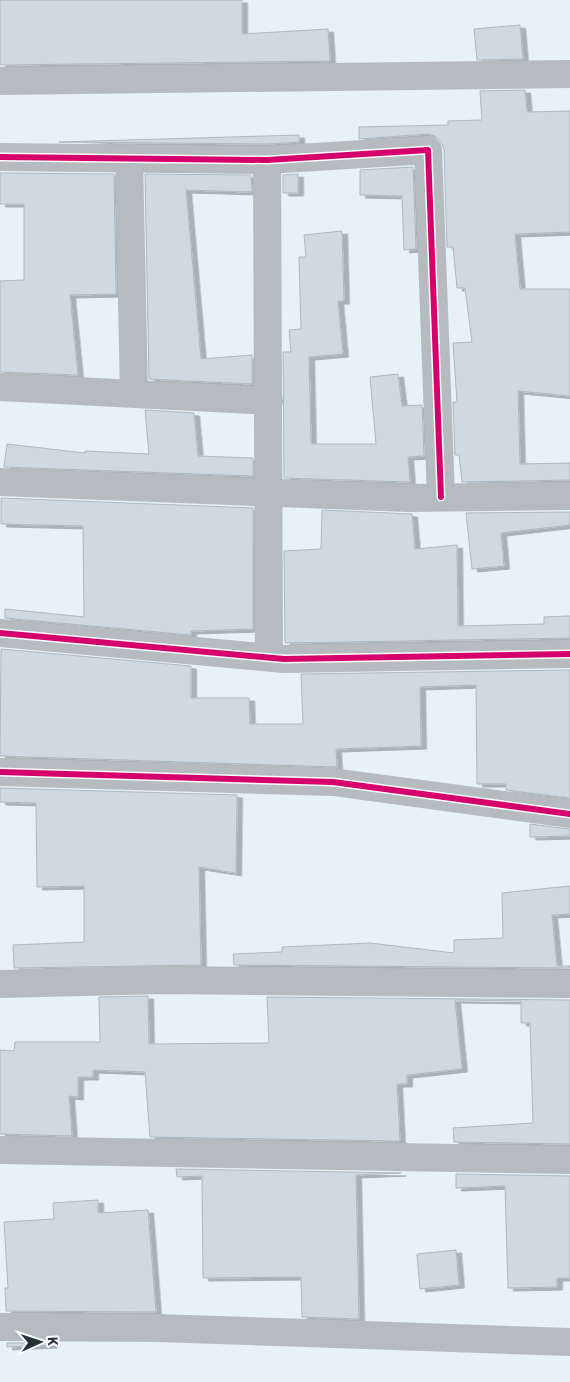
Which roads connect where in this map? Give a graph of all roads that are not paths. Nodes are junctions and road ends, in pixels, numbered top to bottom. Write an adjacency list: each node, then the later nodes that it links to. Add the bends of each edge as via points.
1 (570, 74): 2 (street)
2 (0, 81)
3 (0, 157): 4 (street)
4 (129, 158): 5 (street); 7 (street)
5 (267, 160): 8 (street); 12 (street, via 428,150)
6 (0, 387): 7 (street)
7 (134, 394): 8 (street)
8 (268, 401): 10 (street)
9 (0, 482): 10 (street)
10 (269, 492): 12 (street); 15 (street)
11 (570, 496): 12 (street)
12 (441, 497)
13 (0, 633): 15 (street)
14 (570, 654): 15 (street)
15 (269, 657)
16 (0, 772): 17 (street, via 333,782)
17 (570, 814)
18 (0, 984): 19 (street, via 164,980)
19 (570, 984)
20 (0, 1150): 21 (street)
21 (570, 1160)
22 (0, 1327): 23 (street, via 157,1328)
23 (570, 1342)

